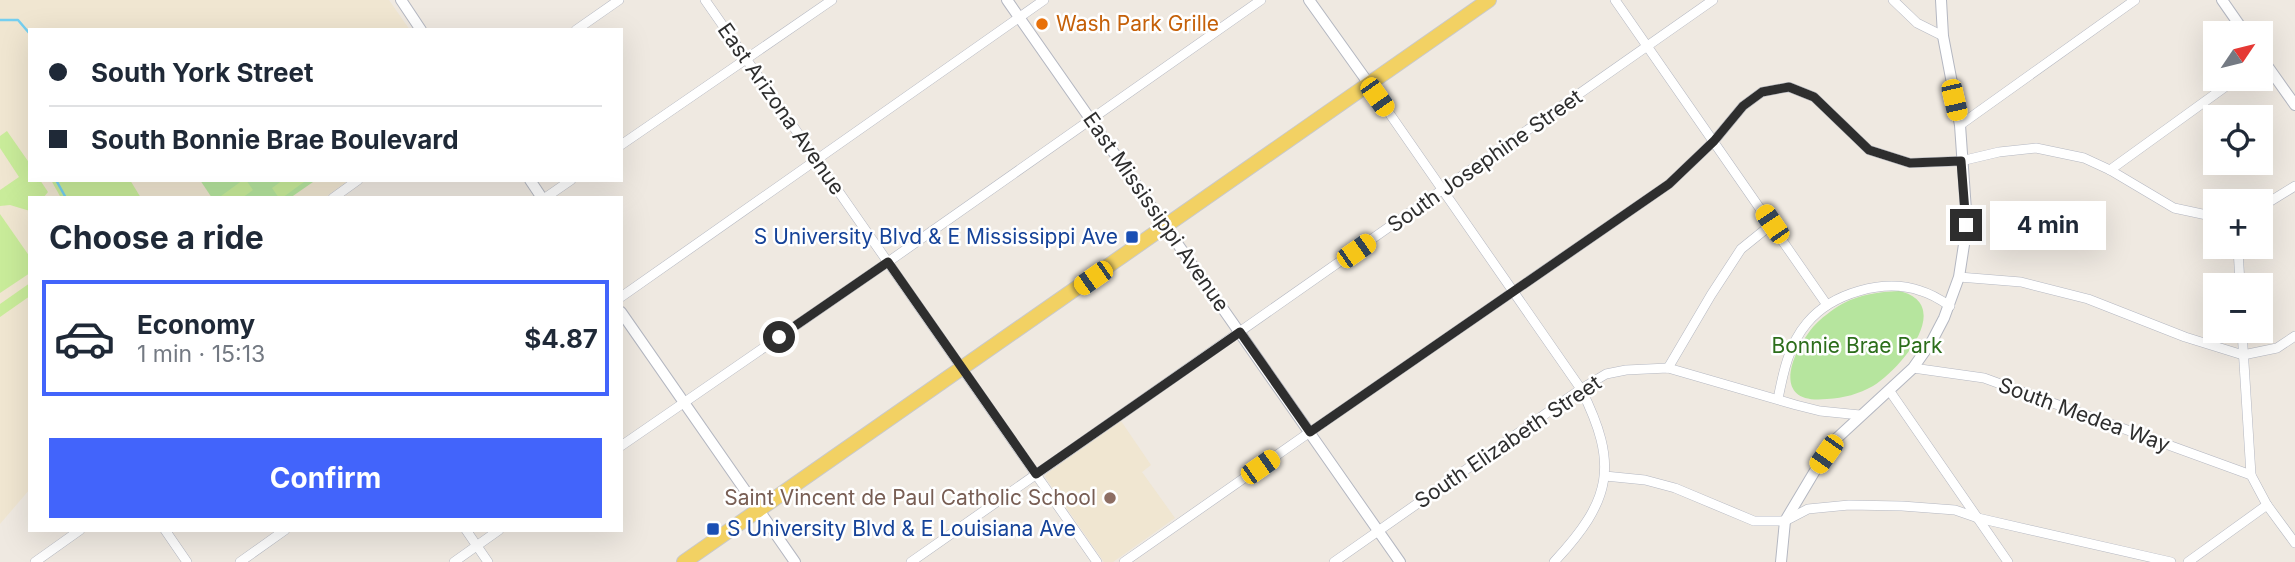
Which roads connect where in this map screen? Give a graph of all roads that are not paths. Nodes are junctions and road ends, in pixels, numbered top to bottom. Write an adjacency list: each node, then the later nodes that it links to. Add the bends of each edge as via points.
1 (401, 0): 18 (street)
2 (619, 0): 19 (street)
3 (705, 0): 22 (street, East Arizona Avenue)
4 (832, 0): 22 (street)
5 (1007, 0): 16 (street, East Mississippi Avenue)
6 (1044, 0): 16 (street)
7 (1261, 0): 27 (street)
8 (1310, 0): 24 (street)
9 (1489, 0): 24 (main road)
10 (1615, 0): 21 (street)
11 (1713, 0): 21 (street, South Josephine Street)
12 (1893, 0): 20 (street, via 1917,23)
13 (1941, 0): 20 (street)
14 (2135, 0): 28 (street)
15 (2222, 0): 17 (street)
16 (1019, 18): 27 (street, East Mississippi Avenue); 31 (street)
17 (2237, 21)
18 (420, 28)
19 (579, 28)
20 (1943, 36): 28 (street)
21 (1648, 47): 29 (street); 38 (street, South Josephine Street)
22 (746, 59): 30 (street); 31 (street, East Arizona Avenue)
23 (2273, 74): 26 (street)
24 (1368, 84): 38 (street); 45 (main road)
25 (2219, 91): 33 (street)
26 (2295, 105)
27 (1090, 119): 45 (street, East Mississippi Avenue); 46 (street)
28 (1960, 125): 32 (street)
29 (1714, 141): 32 (street, via 1743,106 1762,92 1789,87 1814,97 1869,150 1910,163); 44 (street); 48 (street, via 1669,184)
30 (623, 144)
31 (817, 160): 46 (street, East Arizona Avenue); 49 (street)
32 (1961, 161): 33 (street, via 2036,148 2084,158); 47 (street, via 1966,225)
33 (2110, 170): 43 (street, via 2174,208)
34 (355, 182): 39 (street)
35 (532, 182): 40 (street)
36 (567, 182): 41 (street)
37 (2295, 186): 42 (street)
38 (1443, 190): 48 (street); 53 (street, South Josephine Street)
39 (336, 196)
40 (542, 196)
41 (547, 196)
42 (2273, 200)
43 (2203, 214)
44 (1772, 224): 50 (street); 57 (street, via 1741,249)
45 (1166, 227): 53 (street, East Mississippi Avenue); 59 (main road)
46 (888, 262): 59 (street, East Arizona Avenue); 63 (street)
47 (1959, 277): 51 (street); 56 (street, via 2021,282 2088,299)
48 (1514, 291): 60 (street); 65 (street)
49 (623, 296)
50 (1827, 305): 51 (street, via 1854,293 1907,287); 62 (street, via 1807,323 1793,347)
51 (1950, 306): 58 (street)
52 (623, 315): 63 (street)
53 (1240, 332): 65 (street, East Mississippi Avenue); 67 (street, South Josephine Street)
54 (2295, 336): 56 (street, via 2277,348)
55 (2242, 343): 56 (street)
56 (2243, 355): 68 (street)
57 (1668, 368): 60 (street, South Elizabeth Street, via 1606,374); 62 (street, South Elizabeth Street)
58 (1913, 368): 61 (street); 68 (street, South Medea Way, via 1984,378)
59 (962, 369): 67 (street, East Arizona Avenue); 71 (main road)
60 (1581, 388): 69 (street, via 1601,434); 74 (street, South Elizabeth Street)
61 (1889, 390): 64 (street); 72 (street)
62 (1778, 399): 64 (street, South Elizabeth Street, via 1820,411)
63 (684, 402): 66 (street); 71 (street)
64 (1860, 415): 73 (street, via 1829,449)
65 (1310, 432): 74 (street, East Mississippi Avenue); 91 (street)
66 (623, 445)
67 (1036, 474): 89 (street, South Josephine Street); 90 (street, East Arizona Avenue)
68 (2251, 475): 70 (street)
69 (1605, 476): 73 (street, via 1675,488 1754,521); 94 (street, via 1593,512)
70 (2267, 505): 80 (street); 98 (street)
71 (759, 510): 87 (main road); 88 (street)
72 (1978, 518): 73 (street, via 1955,510 1849,505 1808,509); 96 (street); 97 (street)
73 (1785, 521): 95 (street)
74 (1379, 531): 92 (street, South Elizabeth Street); 93 (street, East Mississippi Avenue)
75 (77, 532): 82 (street)
76 (166, 532): 83 (street)
77 (282, 532): 84 (street)
78 (467, 532): 81 (street)
79 (496, 532): 81 (street)
80 (2295, 543)
81 (476, 546): 85 (street); 86 (street)
82 (36, 562)
83 (187, 562)
84 (240, 562)
85 (454, 562)
86 (488, 562)
87 (684, 562)
88 (796, 562)
89 (911, 562)
90 (1097, 562)
91 (1124, 562)
92 (1334, 562)
93 (1400, 562)
94 (1554, 562)
95 (1781, 562)
96 (2008, 562)
97 (2171, 562)
98 (2188, 562)

